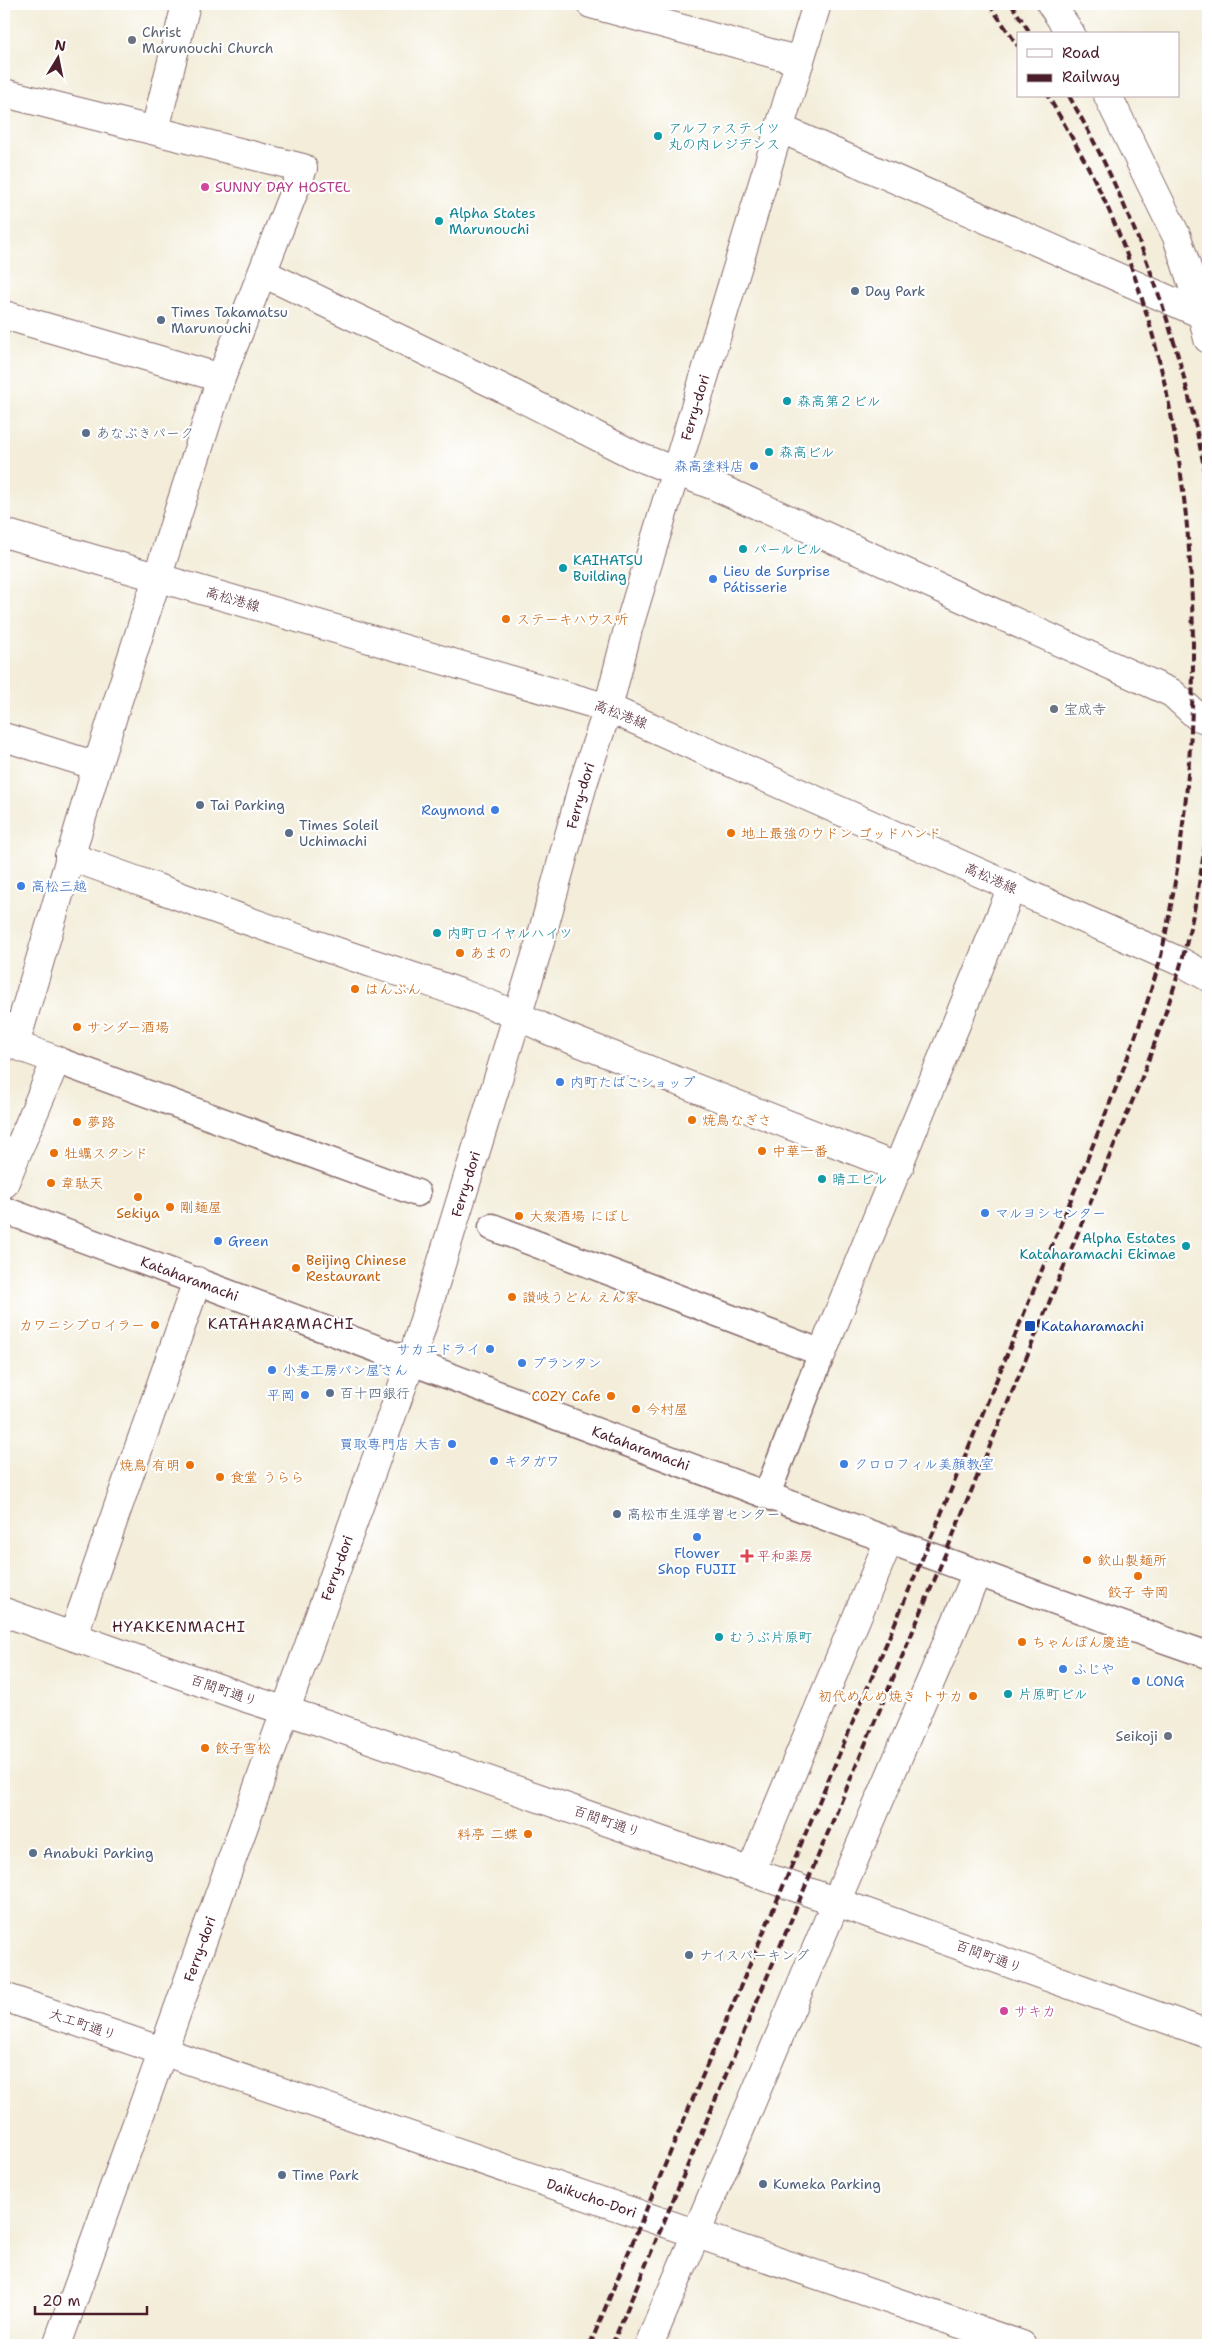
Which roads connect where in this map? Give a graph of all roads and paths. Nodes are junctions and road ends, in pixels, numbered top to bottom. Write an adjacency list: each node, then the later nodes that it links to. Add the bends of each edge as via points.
1 (186, 4): 10 (street)
2 (591, 4): 6 (street)
3 (817, 4): 6 (street, Ferry-dori)
4 (1051, 4): 5 (street)
5 (1070, 32)
6 (800, 61): 9 (street, Ferry-dori)
7 (4, 93): 10 (street)
8 (1109, 98): 13 (street, via 1177,237)
9 (779, 128): 13 (street); 15 (street, Ferry-dori)
10 (156, 130): 11 (street, via 303,168)
11 (263, 273): 14 (street); 15 (street, via 634,455)
12 (4, 315): 14 (street)
13 (1206, 323)
14 (221, 378): 17 (street)
15 (676, 472): 18 (street, Ferry-dori, via 628,629); 19 (street, via 717,487 1172,693 1197,716)
16 (4, 533): 17 (street, 高松港線)
17 (157, 577): 18 (street, 高松港線); 21 (street)
18 (608, 708): 23 (street, 高松港線); 25 (street, Ferry-dori)
19 (1208, 720)
20 (4, 737): 21 (street)
21 (97, 766): 22 (street)
22 (69, 856): 25 (street); 26 (street, via 15,1045)
23 (1012, 887): 24 (street, 高松港線); 27 (street)
24 (1208, 976)
25 (517, 1014): 27 (street, via 550,1031); 34 (street, Ferry-dori)
26 (56, 1060): 28 (street); 29 (street)
27 (899, 1168): 33 (street)
28 (4, 1184)
29 (417, 1193)
30 (4, 1210): 32 (street, Kataharamachi)
31 (492, 1227): 33 (street)
32 (197, 1281): 34 (street, Kataharamachi); 39 (street)
33 (822, 1353): 35 (street)
34 (412, 1362): 35 (street, Kataharamachi); 41 (street, Ferry-dori)
35 (767, 1494): 36 (street, Kataharamachi)
36 (889, 1540): 37 (street, Kataharamachi); 42 (street)
37 (977, 1573): 40 (street, Kataharamachi); 43 (street)
38 (4, 1612): 39 (street, 百間町通り)
39 (73, 1636): 41 (street, 百間町通り)
40 (1208, 1655)
41 (285, 1710): 42 (street, 百間町通り); 46 (street, Ferry-dori)
42 (751, 1872): 43 (street, 百間町通り)
43 (836, 1902): 45 (street, 百間町通り); 47 (street)
44 (4, 1997): 46 (street, 大工町通り)
45 (1208, 2034)
46 (162, 2052): 47 (street, Daikucho-Dori); 48 (street, Ferry-dori)
47 (696, 2235): 49 (street); 50 (street, Daikucho-Dori)
48 (57, 2345)
49 (649, 2345)
50 (1022, 2345)

